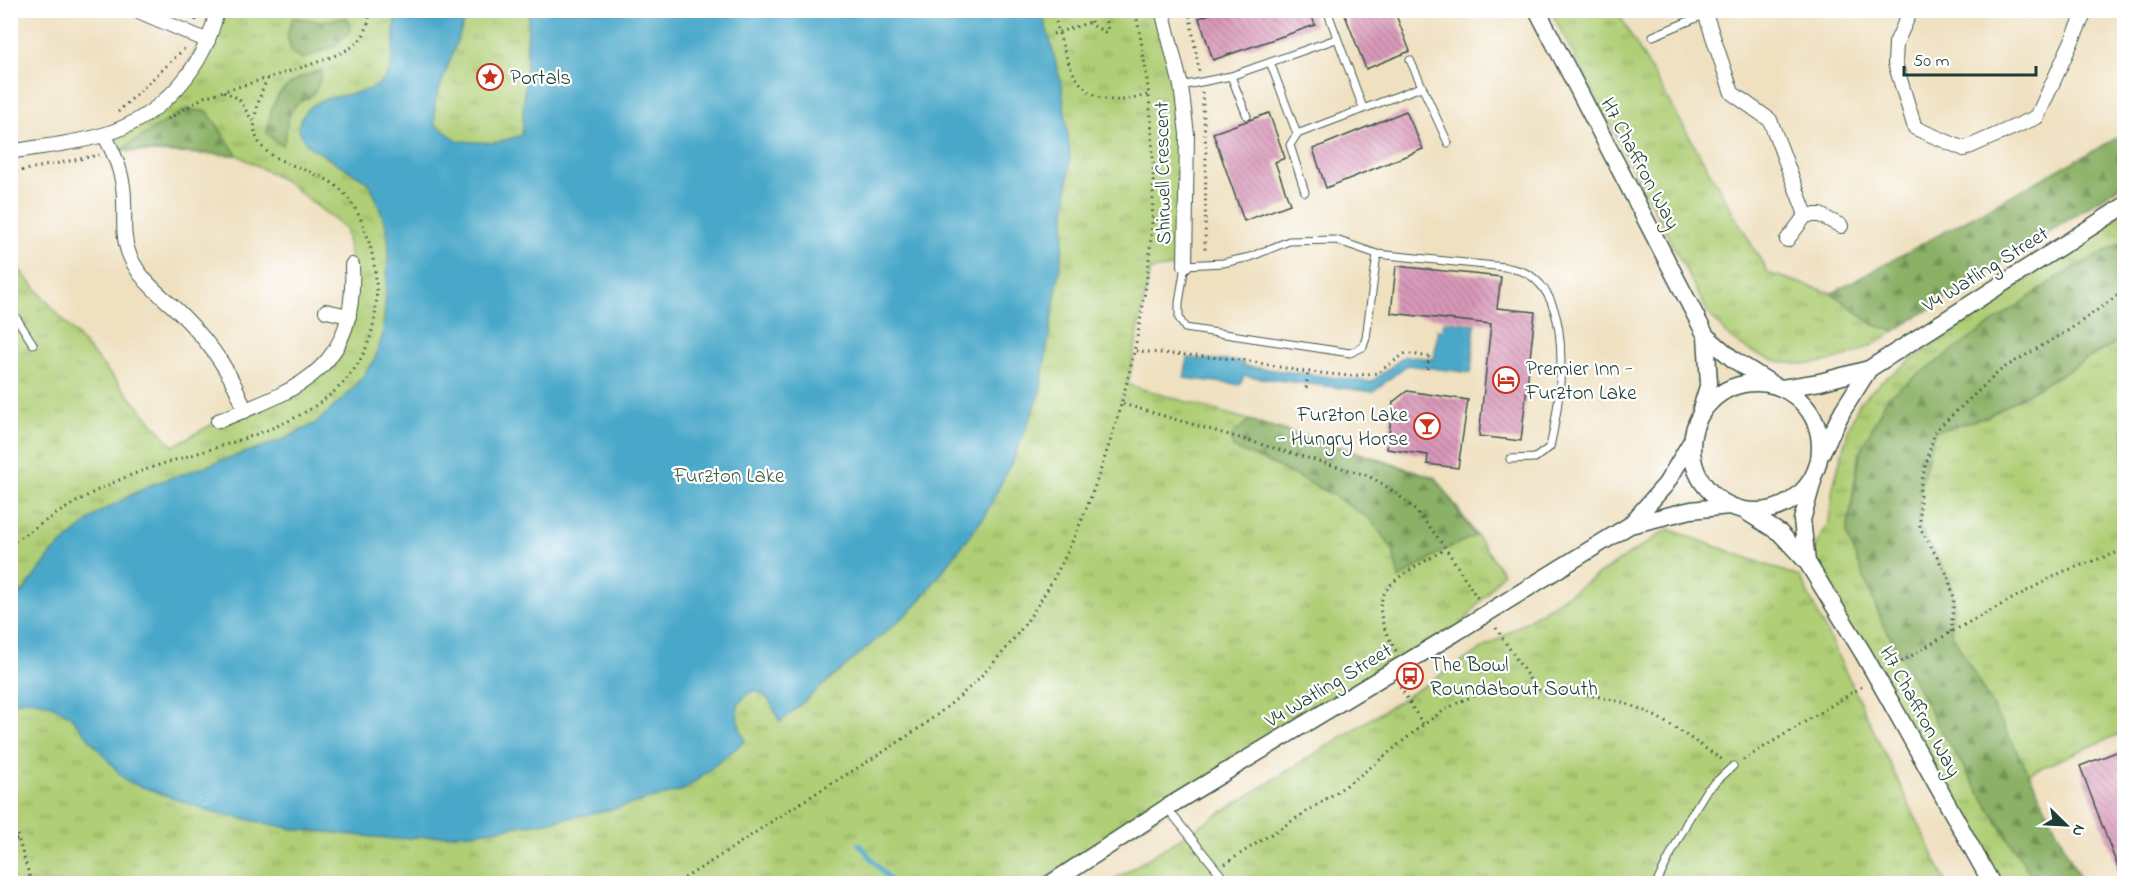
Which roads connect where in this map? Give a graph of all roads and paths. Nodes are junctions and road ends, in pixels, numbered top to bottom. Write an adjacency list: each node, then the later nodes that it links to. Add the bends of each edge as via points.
1 (136, 10): 21 (street)
2 (196, 10): 21 (path)
3 (217, 10): 21 (street)
4 (370, 10): 26 (path, via 369,24 358,42)
5 (1053, 10): 18 (path)
6 (1094, 10): 17 (path)
7 (1103, 10): 16 (path)
8 (1125, 10): 16 (path)
9 (1135, 10): 30 (path)
10 (1162, 10): 27 (street, Shirwell Crescent)
11 (1327, 10): 22 (lane)
12 (1537, 10): 54 (street, H7 Chaffron Way)
13 (1911, 10): 14 (street, via 1896,43 1895,63 1915,128 1964,149 2037,117)
14 (2086, 10)
15 (1708, 12): 20 (lane); 44 (street, via 1732,93 1770,120)
16 (1107, 17): 17 (path, via 1105,32)
17 (1091, 22): 18 (path)
18 (1059, 32): 19 (path); 30 (path, via 1070,68 1095,98 1116,102)
19 (1053, 34)
20 (1653, 36)
21 (201, 38): 35 (street, via 189,77 139,119); 35 (path, via 116,114)
22 (1336, 39): 24 (lane); 31 (lane)
23 (1410, 60): 28 (lane)
24 (1270, 62): 25 (lane); 36 (lane)
25 (1231, 76): 27 (lane); 32 (lane)
26 (268, 78): 29 (path); 34 (path)
27 (1181, 86): 49 (street, Shirwell Crescent, via 1186,134)
28 (1421, 87): 31 (lane); 38 (lane)
29 (222, 90): 33 (path, via 204,96); 34 (path, via 239,99)
30 (1150, 94): 56 (path, via 1154,219)
31 (1363, 108): 36 (lane)
32 (1247, 116)
33 (166, 120)
34 (254, 123): 71 (path, via 257,141 271,157 306,169 342,190 370,237 376,304 373,329 363,356 337,390 314,408 270,429 124,478)
35 (121, 128): 37 (street)
36 (1297, 134): 42 (lane, via 1290,145)
37 (104, 135): 39 (street); 40 (street)
38 (1448, 143)
39 (10, 152)
40 (114, 152): 41 (path); 63 (street, via 124,196 124,231 129,254 156,294 208,343 228,371)
41 (10, 173)
42 (1305, 192)
43 (2124, 206): 57 (street, V4 Watling Street)
44 (1806, 215): 45 (street, via 1820,215); 46 (street)
45 (1841, 226)
46 (1787, 240)
47 (1377, 254): 49 (lane, via 1336,240 1289,242 1224,263); 49 (lane, via 1366,338 1363,347 1350,353 1185,328 1179,318); 67 (lane, via 1505,267 1524,272 1546,291 1556,313 1561,342 1550,447 1535,458)
48 (352, 265): 53 (street)
49 (1185, 265)
50 (2124, 291): 77 (path, via 2069,330 2002,369 1935,431 1920,487 1920,528 1951,587)
51 (10, 308): 55 (lane)
52 (326, 311): 53 (street)
53 (349, 316): 63 (street, via 344,337 317,372 281,397)
54 (1706, 336): 60 (street, H7 Chaffron Way, via 1734,360); 64 (street, H7 Chaffron Way, via 1709,383)
55 (33, 344)
56 (1136, 351): 59 (path, via 1244,360); 62 (path)
57 (1869, 369): 60 (street, V4 Watling Street, via 1820,382); 68 (street, V4 Watling Street, via 1843,410)
58 (1427, 371): 59 (path, via 1429,357 1406,353 1377,373 1350,376)
59 (1308, 372): 61 (path)
60 (1778, 387): 64 (street, via 1752,383 1731,388 1712,400); 68 (street, via 1799,400 1812,416 1819,436)
61 (1306, 388)
62 (1123, 404): 72 (path, via 1366,475 1404,497); 94 (path, via 1072,547 1039,605 984,674 950,707 897,744)
63 (245, 411): 65 (street)
64 (1699, 417): 66 (street)
65 (218, 422)
66 (1691, 442): 69 (street, via 1700,480 1713,495); 70 (street, V4 Watling Street, via 1666,484)
67 (1510, 459)
68 (1817, 464): 69 (street, via 1807,486 1794,499 1762,512); 74 (street, H7 Chaffron Way, via 1802,520)
69 (1737, 508): 70 (street, V4 Watling Street, via 1691,510); 74 (street, H7 Chaffron Way, via 1780,532)
70 (1630, 525): 78 (street, V4 Watling Street, bridge)
71 (10, 544)
72 (1445, 549): 75 (path); 78 (path, via 1399,579 1384,592 1380,602 1381,624)
73 (2124, 550): 77 (path, via 2062,572)
74 (1808, 562): 99 (street, H7 Chaffron Way, bridge)
75 (1484, 609)
76 (1491, 619): 82 (path)
77 (1951, 632): 79 (path)
78 (1404, 665): 85 (street, V4 Watling Street)
79 (1882, 675)
80 (1872, 681): 84 (path)
81 (1400, 687): 83 (path)
82 (1536, 689): 83 (path, via 1505,690 1466,700); 84 (path, via 1607,699 1646,711)
83 (1424, 726): 90 (path, via 1357,778)
84 (1733, 766): 98 (lane, via 1706,791)
85 (1166, 808): 90 (lane); 95 (street, V4 Watling Street)
86 (10, 812): 87 (path)
87 (18, 839): 88 (path); 93 (path)
88 (10, 841)
89 (10, 856): 92 (path)
90 (1217, 870): 91 (lane); 96 (path)
91 (1224, 882): 97 (lane)
92 (19, 884)
93 (32, 884)
94 (674, 884)
95 (1050, 884)
96 (1196, 884)
97 (1282, 884)
98 (1656, 884)
99 (1992, 884)

